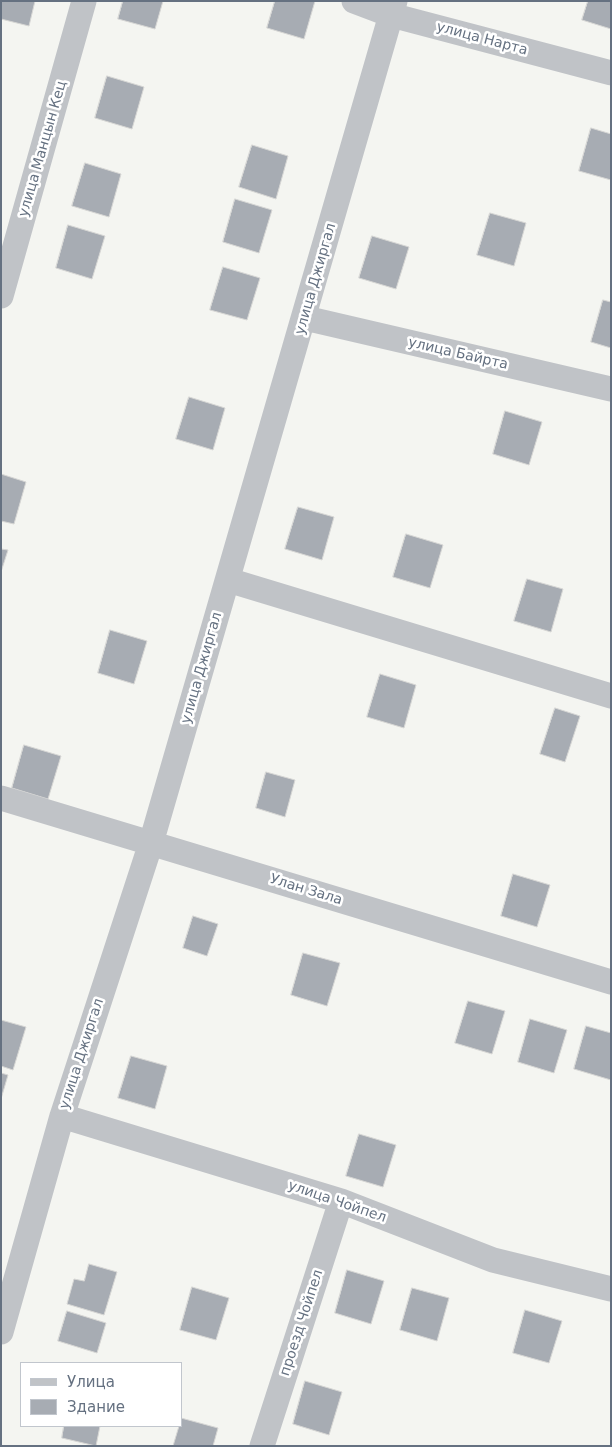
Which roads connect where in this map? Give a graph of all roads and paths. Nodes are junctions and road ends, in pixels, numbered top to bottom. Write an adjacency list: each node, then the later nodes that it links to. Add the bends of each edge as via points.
1 (84, 1): 5 (street, улица Манцын Кец)
2 (354, 1): 3 (street, улица Нарта)
3 (393, 8): 4 (street, улица Нарта); 6 (street, улица Джиргал)
4 (611, 73)
5 (1, 296)
6 (305, 318): 7 (street, улица Байрта); 8 (street, улица Джиргал)
7 (611, 389)
8 (228, 580): 9 (street); 11 (street, улица Джиргал)
9 (611, 696)
10 (1, 798): 11 (street, Улан Зала)
11 (151, 843): 12 (street, Улан Зала); 13 (street, улица Джиргал)
12 (611, 982)
13 (62, 1116): 14 (street, улица Чойпел); 16 (street, улица Джиргал)
14 (341, 1201): 15 (street, улица Чойпел, via 493,1260); 17 (street, проезд Чойпел)
15 (611, 1289)
16 (1, 1332)
17 (262, 1446)

